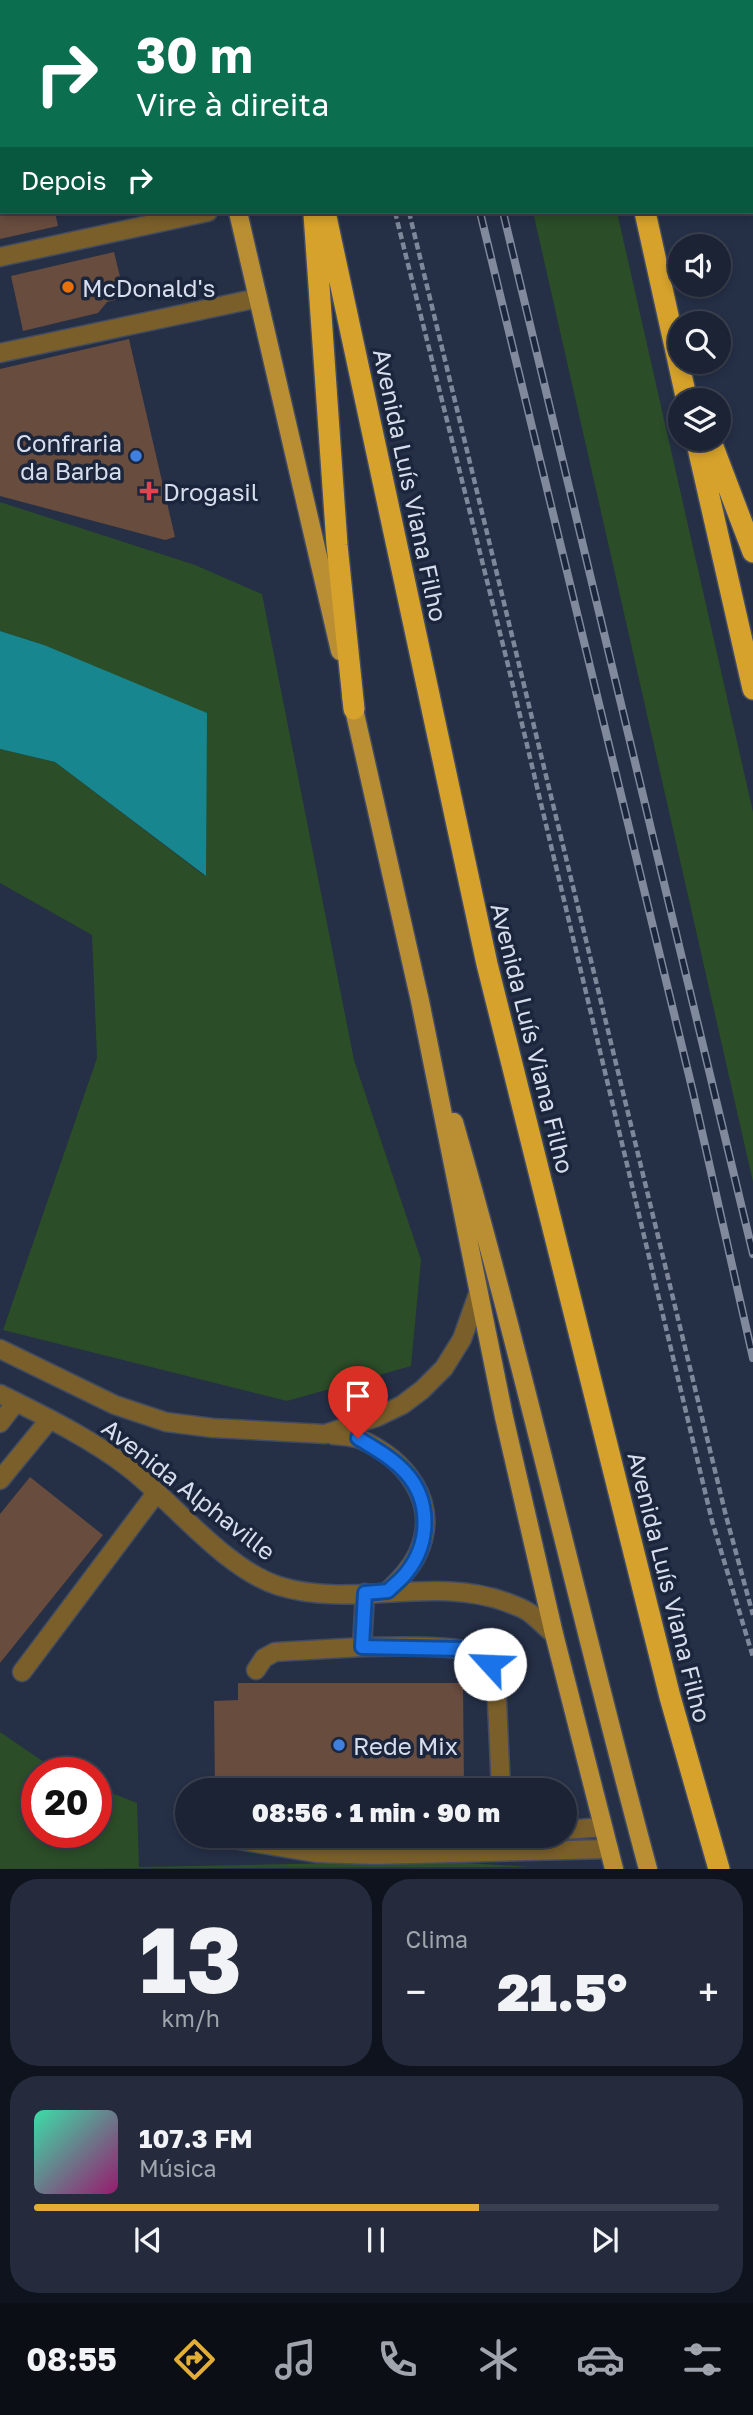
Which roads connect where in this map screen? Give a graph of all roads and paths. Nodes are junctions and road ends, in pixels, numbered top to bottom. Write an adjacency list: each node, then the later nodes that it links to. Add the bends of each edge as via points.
1 (199, 214): 8 (street)
2 (238, 214): 9 (main road)
3 (314, 214): 16 (highway, via 336,532)
4 (325, 214): 43 (highway, Avenida Luís Viana Filho, via 487,964 670,1697)
5 (395, 214): 31 (path, via 712,1521)
6 (409, 214): 28 (path)
7 (645, 214): 10 (highway)
8 (0, 257)
9 (258, 298): 11 (street); 16 (main road)
10 (668, 311)
11 (0, 353)
12 (699, 451): 15 (highway)
13 (715, 451): 14 (highway)
14 (753, 552)
15 (753, 689)
16 (354, 709): 17 (main road)
17 (420, 1001): 18 (main road); 42 (main road, via 495,1266)
18 (478, 1294): 23 (street, Avenida Alphaville, via 462,1339 444,1368 422,1390 377,1417); 29 (main road)
19 (0, 1349): 23 (street, Avenida Alphaville, via 115,1405 166,1422)
20 (8, 1398): 21 (street, Avenida Alphaville); 22 (street)
21 (50, 1419): 24 (street); 25 (street, Avenida Alphaville, via 106,1451)
22 (0, 1423)
23 (325, 1434): 26 (street, via 358,1438 388,1456 418,1488 425,1531 419,1552)
24 (0, 1480)
25 (157, 1492): 27 (street, Avenida Alphaville, via 208,1541 265,1580 305,1591); 33 (street)
26 (388, 1591): 27 (street, Avenida Alphaville); 29 (street, Avenida Alphaville, via 450,1590 494,1598 529,1612)
27 (365, 1593): 30 (street)
28 (753, 1615)
29 (554, 1634): 35 (main road)
30 (362, 1647): 32 (street, via 275,1652); 34 (street, via 461,1649 479,1654 490,1664 496,1679)
31 (753, 1657)
32 (256, 1670)
33 (22, 1672)
34 (500, 1778)
35 (603, 1826): 36 (street); 40 (main road)
36 (577, 1829)
37 (286, 1848): 38 (street, via 316,1853)
38 (374, 1848)
39 (497, 1848): 40 (street)
40 (609, 1849): 41 (main road)
41 (614, 1869)
42 (648, 1869)
43 (719, 1869)

